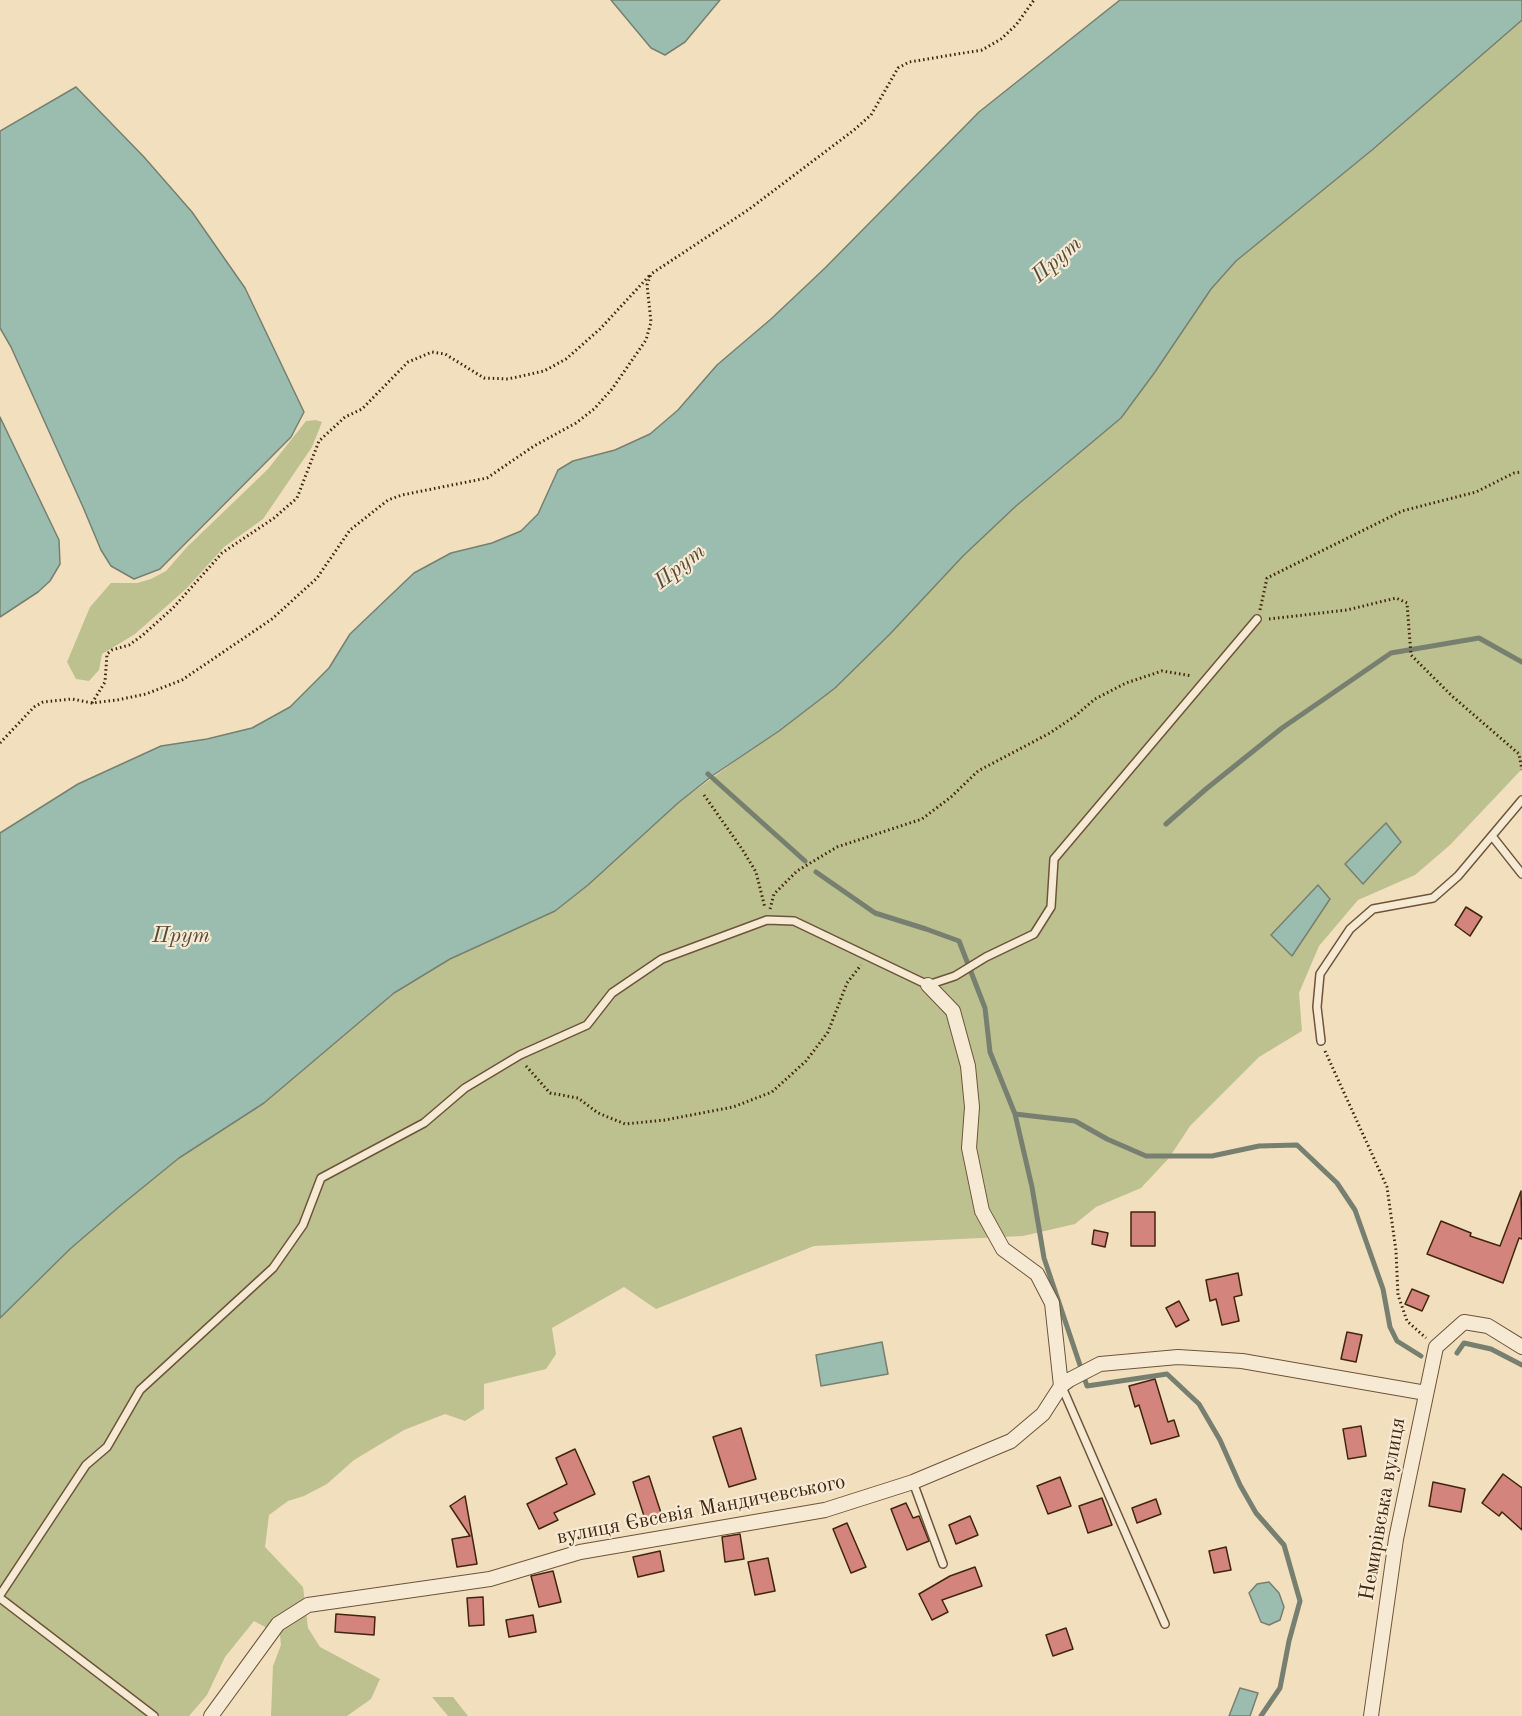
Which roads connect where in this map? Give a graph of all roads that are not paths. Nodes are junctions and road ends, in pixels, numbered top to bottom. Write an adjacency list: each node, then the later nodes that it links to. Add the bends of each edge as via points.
1 (1257, 619): 5 (lane, via 1054,859 1051,907 1034,934 955,976)
2 (1522, 800): 3 (lane)
3 (1492, 836): 4 (lane); 6 (lane, via 1433,898 1373,909 1350,929 1320,974 1317,1007)
4 (1522, 874)
5 (928, 985): 8 (street, via 953,1011 968,1066 972,1107 969,1148 982,1211 1004,1249 1037,1274 1052,1303); 12 (lane, via 794,921 767,920 662,959 612,993 587,1025 520,1054 465,1088 424,1123 321,1178 303,1225 273,1268 140,1390 107,1447 86,1465)
6 (1321, 1041)
7 (1522, 1347): 9 (street, Немирівська вулиця, via 1488,1326 1464,1322 1436,1347)
8 (1065, 1383): 9 (street, вулиця Євсевія Мандичевського, via 1100,1364 1178,1357 1242,1361); 10 (street, вулиця Євсевія Мандичевського, via 1043,1414 1011,1441); 13 (lane)
9 (1426, 1393): 16 (street, Немирівська вулиця, via 1396,1539)
10 (913, 1482): 11 (lane); 15 (street, вулиця Євсевія Мандичевського, via 825,1510 580,1552 490,1579 308,1605 278,1624)
11 (943, 1564)
12 (0, 1597): 14 (lane)
13 (1165, 1624)
14 (154, 1716)
15 (211, 1716)
16 (1371, 1716)

